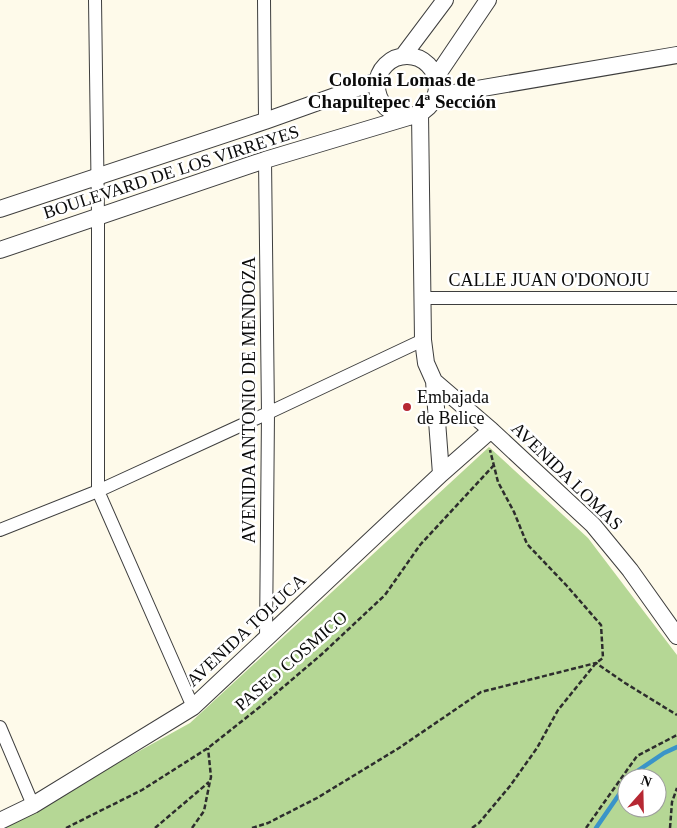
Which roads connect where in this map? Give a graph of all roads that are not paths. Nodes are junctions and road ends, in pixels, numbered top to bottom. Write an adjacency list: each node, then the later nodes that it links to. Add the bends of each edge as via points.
1 (95, 0): 13 (street)
2 (264, 0): 11 (street)
3 (445, 0): 6 (street)
4 (488, 0): 7 (street)
5 (677, 55): 9 (street)
6 (404, 56): 7 (street, via 423,61); 8 (street, via 386,64)
7 (436, 77): 9 (street)
8 (377, 81): 10 (street, via 377,90 385,108 402,116); 11 (street, BOULEVARD DE LOS VIRREYES)
9 (436, 96): 10 (street, via 430,106)
10 (416, 115): 12 (street, BOULEVARD DE LOS VIRREYES); 17 (street)
11 (265, 121): 13 (street, BOULEVARD DE LOS VIRREYES)
12 (265, 160): 15 (street, BOULEVARD DE LOS VIRREYES); 21 (street, AVENIDA ANTONIO DE MENDOZA)
13 (98, 176): 14 (street, BOULEVARD DE LOS VIRREYES); 15 (street)
14 (0, 209)
15 (98, 216): 16 (street, BOULEVARD DE LOS VIRREYES); 24 (street)
16 (0, 250)
17 (422, 298): 18 (street, CALLE JUAN O'DONOJU); 19 (street)
18 (677, 298)
19 (423, 340): 20 (street, via 426,363); 21 (street)
20 (434, 381): 22 (street, AVENIDA LOMAS); 23 (street)
21 (268, 413): 24 (street); 27 (street, AVENIDA ANTONIO DE MENDOZA)
22 (491, 430): 23 (street, AVENIDA TOLUCA); 26 (street, AVENIDA LOMAS, via 593,526 630,570)
23 (441, 474): 27 (street, AVENIDA TOLUCA)
24 (98, 491): 25 (street); 28 (street)
25 (0, 530)
26 (677, 636)
27 (266, 639): 28 (street, AVENIDA TOLUCA)
28 (193, 707): 30 (street, AVENIDA TOLUCA)
29 (0, 727): 30 (street)
30 (33, 805): 31 (street, AVENIDA TOLUCA)
31 (0, 821)

